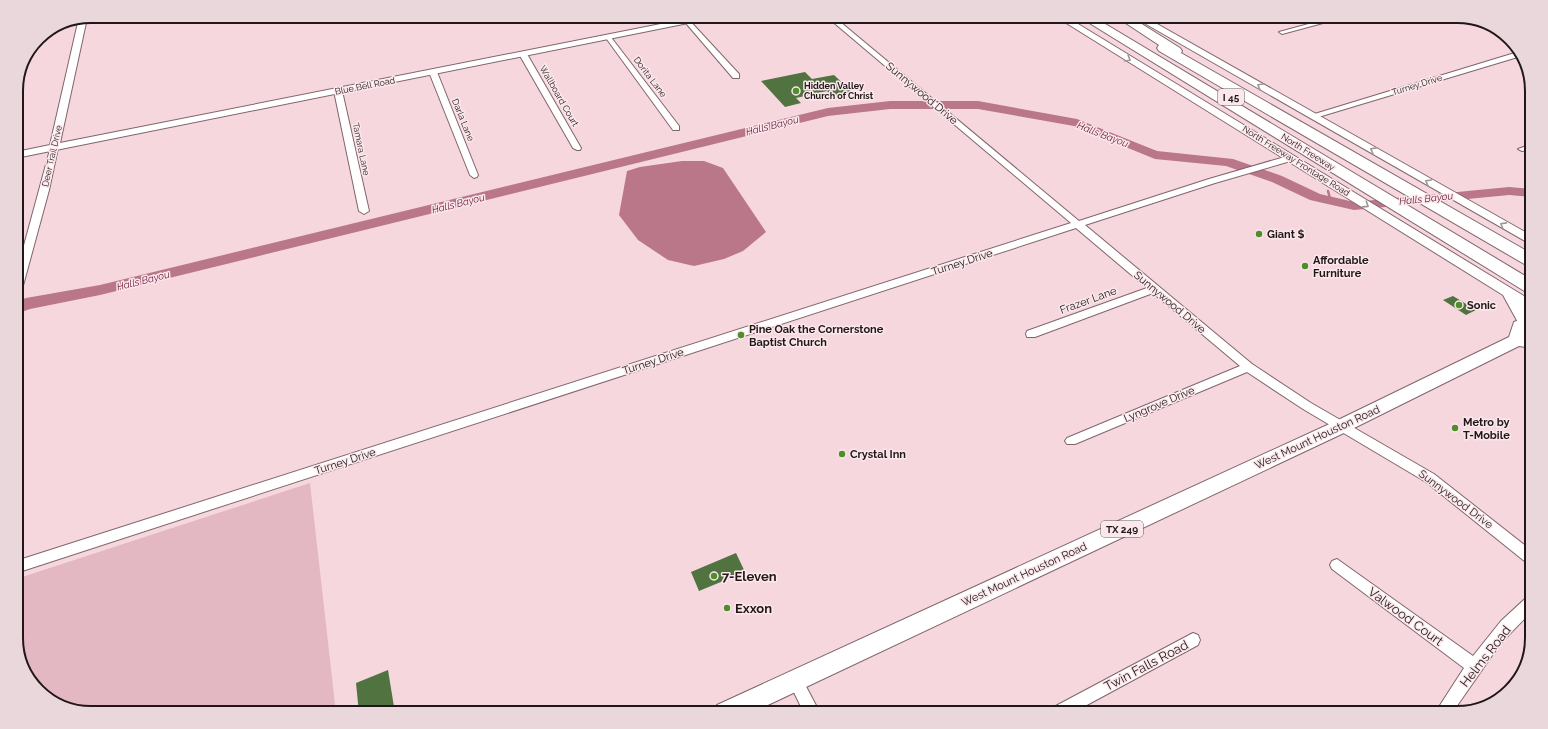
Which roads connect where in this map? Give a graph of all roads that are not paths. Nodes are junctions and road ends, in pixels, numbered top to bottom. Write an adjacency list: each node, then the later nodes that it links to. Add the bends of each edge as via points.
1 (677, 23): 14 (street, Blue Bell Road)
2 (689, 23): 20 (street)
3 (837, 23): 34 (street, Sunnywood Drive)
4 (1070, 23): 29 (main road, North Freeway Frontage Road, one-way to 29)
5 (1081, 23): 17 (highway, via 1131,50)
6 (1096, 23): 17 (highway, North Freeway / I 45)
7 (1107, 23): 31 (highway, North Freeway / I 45)
8 (1120, 23): 18 (highway, North Freeway / I 45)
9 (1132, 23): 18 (highway, via 1176,50)
10 (1148, 23): 22 (main road, one-way to 10)
11 (1318, 23): 13 (street)
12 (82, 24): 24 (street, Deer Trail Drive)
13 (1282, 32)
14 (608, 37): 15 (street, Blue Bell Road); 23 (street, Dorita Lane)
15 (523, 54): 19 (street, Blue Bell Road); 25 (street, Wallboard Court)
16 (1515, 56): 22 (street, Turney Drive)
17 (1159, 60): 31 (highway, North Freeway / I 45)
18 (1189, 63): 31 (highway, North Freeway / I 45)
19 (433, 72): 21 (street, Blue Bell Road); 30 (street, Darla Lane)
20 (736, 76)
21 (338, 91): 24 (street, Blue Bell Road); 32 (street, Tamara Lane)
22 (1312, 116): 35 (main road, one-way to 22)
23 (676, 128)
24 (54, 148): 28 (street, Blue Bell Road); 37 (street, Deer Trail Drive)
25 (577, 148)
26 (1525, 148): 27 (street)
27 (1522, 149)
28 (23, 154)
29 (1291, 158): 33 (main road, North Freeway Frontage Road, one-way to 33); 34 (street, Turney Drive)
30 (474, 175)
31 (1367, 178): 36 (highway, North Freeway / I 45, via 1446,212); 38 (highway, North Freeway / I 45, via 1428,213); 39 (highway, North Freeway / I 45, via 1410,214)
32 (364, 210)
33 (1392, 222): 41 (main road, North Freeway Frontage Road); 42 (main road, via 1446,249 1514,289)
34 (1079, 224): 40 (street, Sunnywood Drive); 51 (street, Turney Drive)
35 (1525, 237)
36 (1525, 257)
37 (23, 268)
38 (1525, 279)
39 (1525, 279)
40 (1153, 289): 46 (street, Frazer Lane); 47 (street, Sunnywood Drive)
41 (1503, 289): 43 (main road, North Freeway Frontage Road); 44 (main road, via 1520,311)
42 (1525, 291)
43 (1525, 303)
44 (1525, 328)
45 (1525, 332): 48 (main road, West Mount Houston Road / TX 249)
46 (1031, 334)
47 (1248, 367): 48 (street, Sunnywood Drive); 49 (street, Lyngrove Drive)
48 (1342, 426): 50 (street, Sunnywood Drive, via 1430,478); 56 (main road, West Mount Houston Road / TX 249)
49 (1071, 441)
50 (1525, 553)
51 (23, 565)
52 (1337, 565): 55 (street, Valwood Court)
53 (1525, 608): 55 (street, Helms Road)
54 (1193, 640): 59 (street, Twin Falls Road)
55 (1474, 666): 60 (street, Helms Road)
56 (795, 680): 57 (main road, West Mount Houston Road / TX 249); 58 (street)
57 (740, 706)
58 (808, 706)
59 (1070, 706)
60 (1448, 706)

